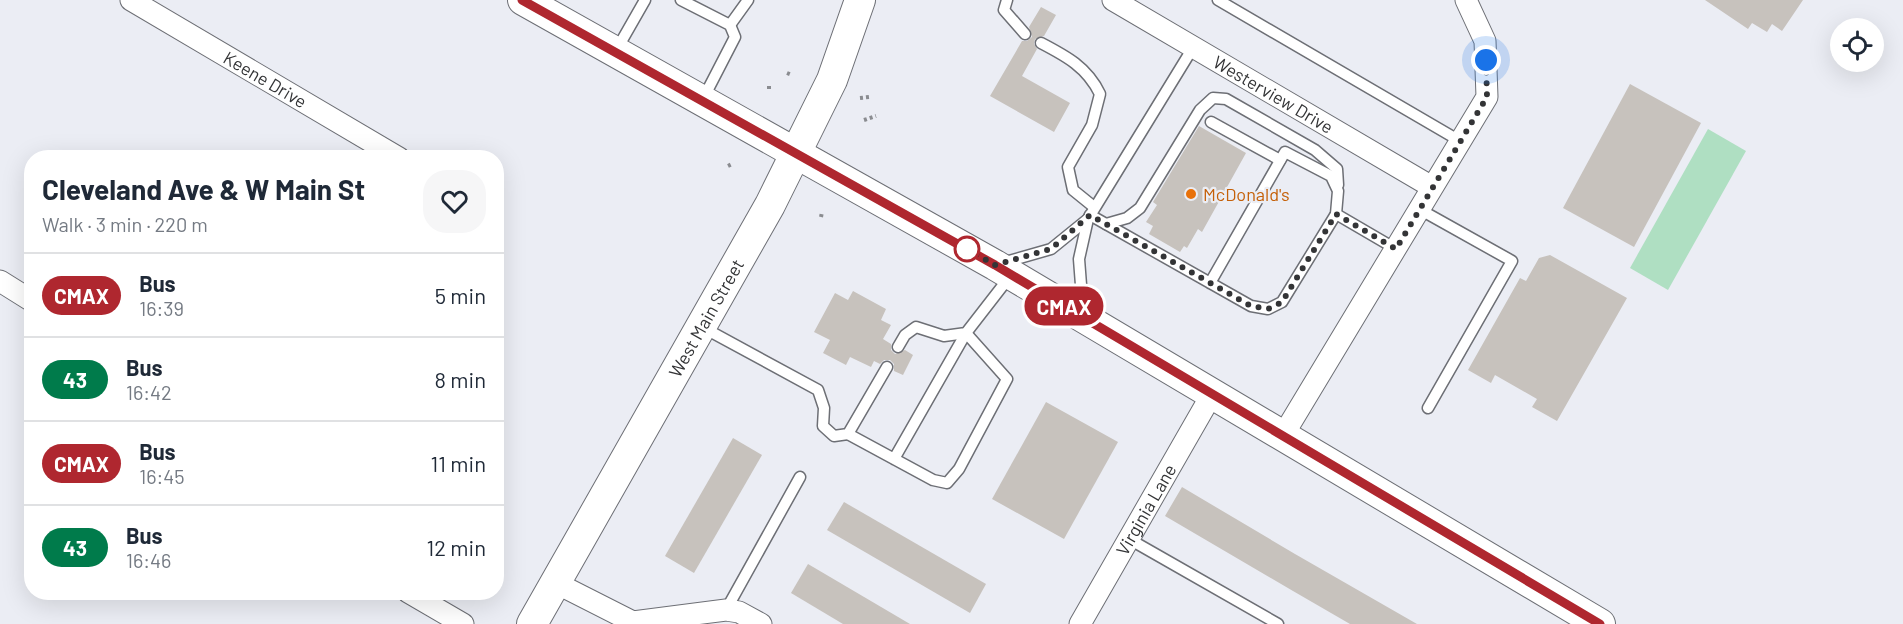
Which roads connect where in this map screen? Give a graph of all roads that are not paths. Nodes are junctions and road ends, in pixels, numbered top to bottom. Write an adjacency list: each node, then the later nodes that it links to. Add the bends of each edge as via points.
1 (131, 0): 19 (street, Keene Drive)
2 (523, 0): 15 (main road)
3 (645, 0): 15 (lane)
4 (681, 0): 11 (lane)
5 (748, 0): 11 (lane)
6 (860, 0): 20 (main road, West Main Street, via 832,80)
7 (1007, 0): 12 (lane, via 1004,10)
8 (1113, 0): 14 (street, Westerview Drive)
9 (1218, 0): 18 (lane)
10 (1466, 0): 18 (street, via 1485,41 1487,97)
11 (730, 25): 16 (lane, via 735,37)
12 (1025, 34)
13 (1041, 43): 25 (lane, via 1069,57 1091,76 1100,93 1092,125 1068,167 1073,190)
14 (1194, 45): 22 (street, Westerview Drive); 25 (lane)
15 (615, 52): 16 (main road)
16 (702, 101): 20 (main road)
17 (1211, 122): 21 (lane)
18 (1460, 141): 22 (street)
19 (385, 150)
20 (795, 155): 29 (main road); 34 (main road, West Main Street)
21 (1280, 160): 23 (lane, via 1284,152 1330,176); 31 (lane)
22 (1432, 187): 24 (street)
23 (1338, 191): 26 (lane); 27 (lane, via 1336,169 1316,150 1226,99 1214,98 1200,110 1140,208 1127,218)
24 (1419, 209): 28 (street); 39 (lane, via 1512,261)
25 (1091, 214): 27 (lane); 29 (lane, via 1051,249); 33 (lane, via 1079,259)
26 (1336, 214): 28 (lane); 31 (lane, via 1282,302 1268,309 1251,306)
27 (1106, 224): 31 (lane)
28 (1396, 249): 41 (street)
29 (1003, 270): 33 (main road); 35 (lane)
30 (0, 280): 32 (street)
31 (1209, 283)
32 (24, 296)
33 (1084, 318): 38 (main road)
34 (700, 326): 40 (lane, via 818,390 824,408 823,426 834,436); 45 (main road, West Main Street)
35 (966, 333): 36 (lane, via 944,336 916,327); 42 (lane); 42 (lane, via 1007,379 959,468 947,483 933,480)
36 (898, 347)
37 (887, 367): 40 (lane)
38 (1212, 394): 41 (main road); 44 (street, Virginia Lane)
39 (1428, 408)
40 (848, 434): 42 (lane)
41 (1282, 437): 53 (main road)
42 (894, 459)
43 (800, 477): 47 (lane)
44 (1129, 539): 51 (street, Virginia Lane); 52 (lane)
45 (556, 583): 47 (street, via 633,622); 49 (main road, West Main Street)
46 (422, 600): 48 (street)
47 (726, 610): 50 (street, via 740,612)
48 (463, 624)
49 (532, 624)
50 (761, 624)
51 (1080, 624)
52 (1278, 624)
53 (1600, 624)

